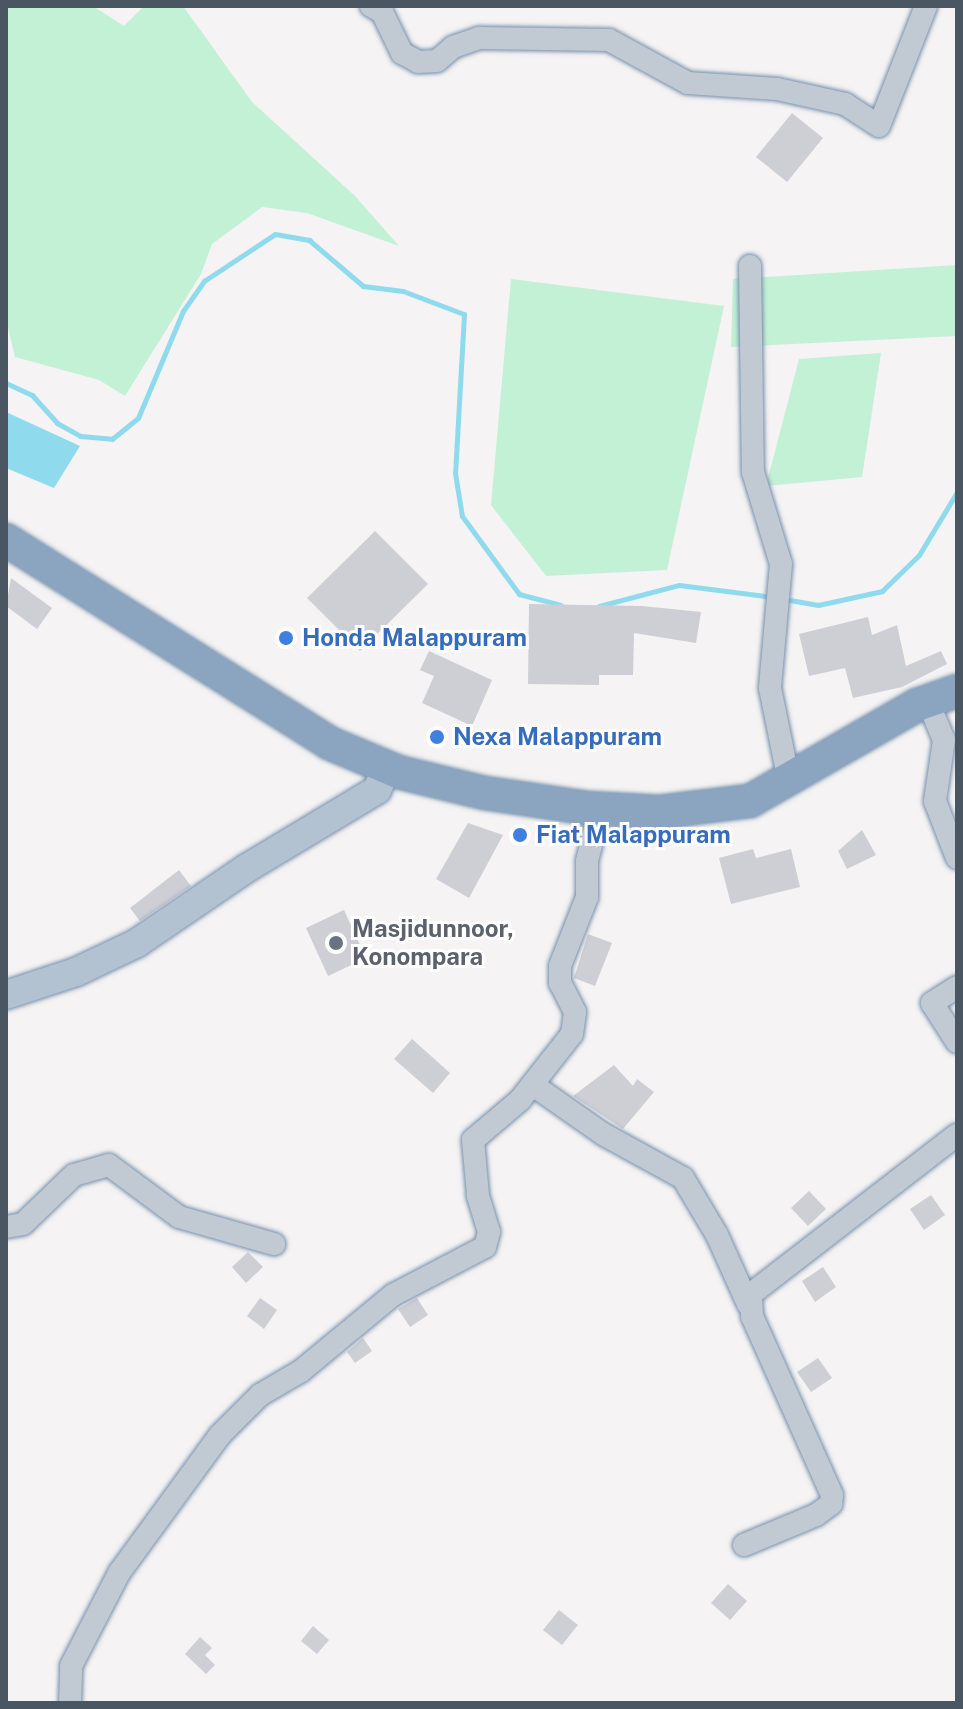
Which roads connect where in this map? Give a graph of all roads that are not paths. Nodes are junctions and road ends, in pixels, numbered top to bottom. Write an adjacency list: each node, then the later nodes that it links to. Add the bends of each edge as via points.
1 (371, 6): 2 (street, via 382,12 402,53 418,62 437,61 453,47 479,38 609,40 688,83 777,89 831,101 879,126)
2 (926, 6)
3 (750, 266): 7 (street, via 753,472 781,564 770,688)
4 (6, 540): 6 (highway)
5 (943, 697): 7 (highway); 9 (street, via 944,740 935,801)
6 (390, 777): 8 (highway); 11 (main road, via 137,943 76,972)
7 (789, 781): 8 (highway, via 750,801 660,812)
8 (600, 809): 13 (street, via 587,861 587,897 560,966 560,983 575,1012 572,1034)
9 (957, 858)
10 (957, 987): 12 (street, via 932,1003)
11 (6, 995)
12 (957, 1042)
13 (533, 1085): 17 (street, via 603,1134 683,1178); 19 (street, via 473,1140 478,1195 489,1232 485,1247 393,1295 301,1371 260,1395 220,1435 119,1573 71,1666)
14 (957, 1135): 17 (street, via 751,1294)
15 (6, 1227): 16 (street, via 23,1224 74,1175 109,1165 179,1217)
16 (274, 1244)
17 (748, 1304): 18 (street, via 832,1495 831,1504 816,1515)
18 (744, 1545)
19 (70, 1703)

